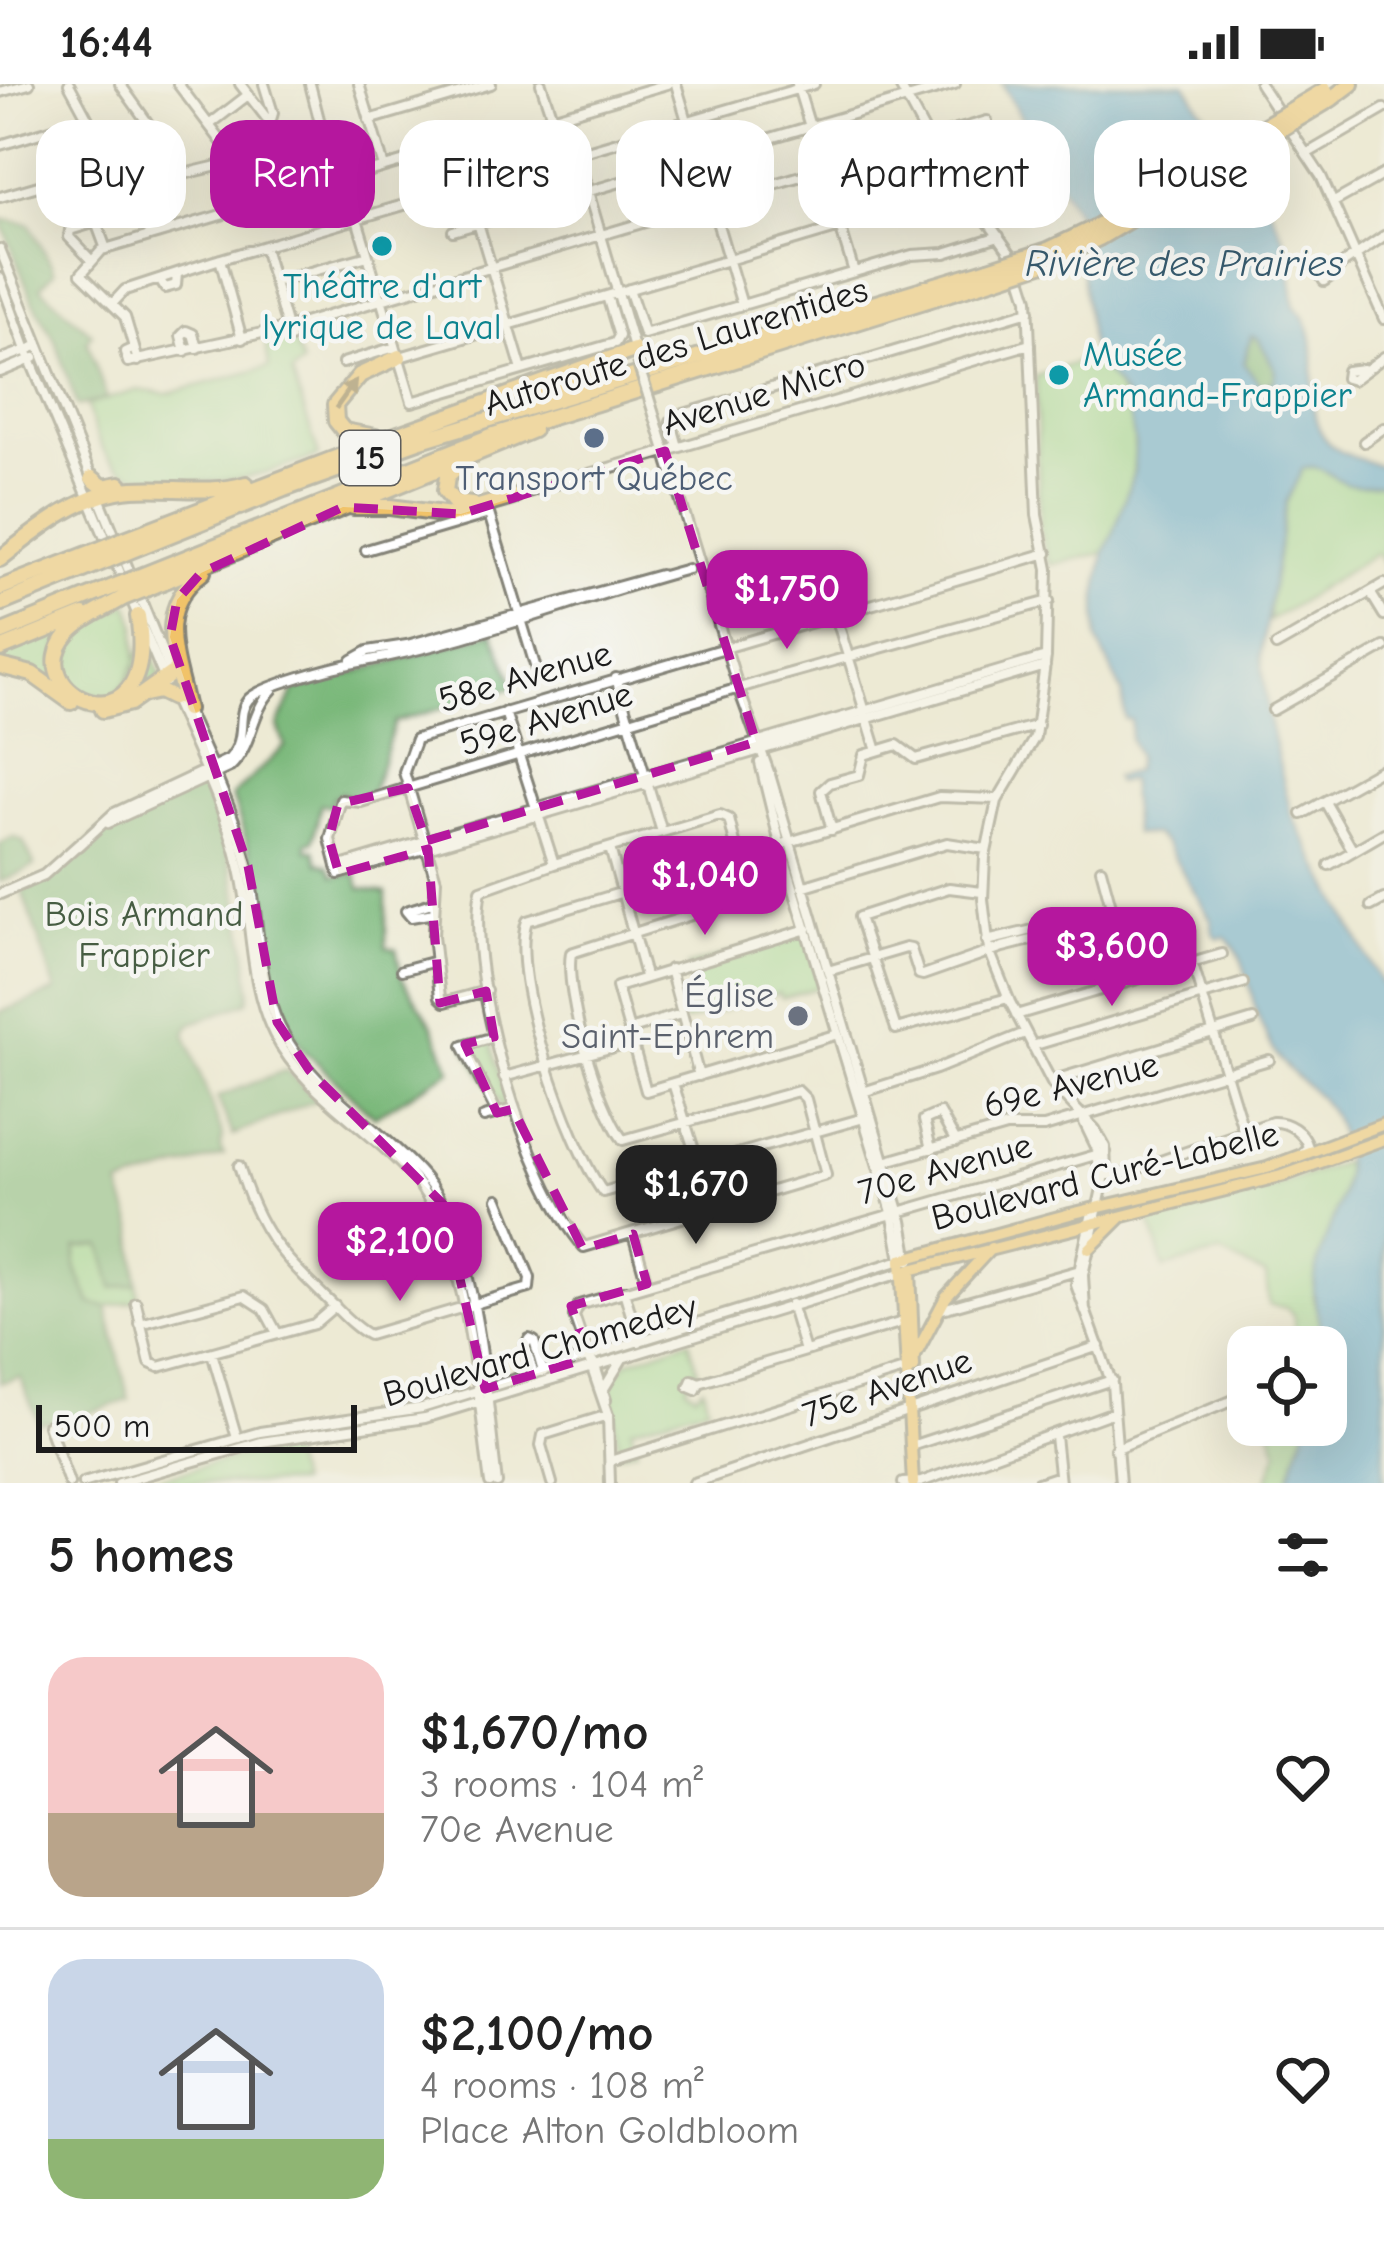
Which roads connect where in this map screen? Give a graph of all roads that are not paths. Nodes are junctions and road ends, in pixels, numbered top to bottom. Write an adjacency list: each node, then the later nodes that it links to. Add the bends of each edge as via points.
1 (29, 84): 20 (street)
2 (69, 84): 25 (street)
3 (120, 84): 42 (street, via 186,176)
4 (178, 84): 36 (street)
5 (240, 84): 21 (street)
6 (264, 84): 27 (street)
7 (310, 84): 28 (street)
8 (359, 84): 29 (street)
9 (490, 84): 29 (street)
10 (541, 84): 24 (street)
11 (672, 84): 18 (street); 31 (street)
12 (814, 84): 17 (street)
13 (899, 84): 22 (street)
14 (955, 84): 22 (street)
15 (1260, 84): 39 (street)
16 (1351, 84): 19 (highway, Autoroute des Laurentides / 15)
17 (798, 86): 32 (street); 33 (street)
18 (644, 87): 24 (street)
19 (1330, 91): 76 (highway, Autoroute des Laurentides / 15, bridge, via 1088,231)
20 (0, 92)
21 (248, 95): 26 (street); 36 (street)
22 (906, 98): 34 (street); 35 (street)
23 (1384, 110): 39 (street)
24 (553, 118): 30 (street)
25 (87, 119): 38 (street)
26 (268, 120)
27 (271, 120)
28 (319, 120)
29 (369, 120)
30 (546, 120)
31 (686, 120)
32 (693, 120)
33 (808, 120)
34 (831, 120)
35 (918, 120)
36 (209, 125)
37 (375, 139): 41 (street)
38 (0, 145)
39 (1308, 153): 47 (street)
40 (399, 163): 41 (street)
41 (384, 167): 43 (street)
42 (210, 169)
43 (375, 170)
44 (1384, 174): 47 (street)
45 (36, 187): 46 (street)
46 (0, 197)
47 (1334, 202): 69 (street)
48 (592, 204): 62 (street)
49 (210, 218): 61 (street)
50 (148, 228): 61 (street)
51 (329, 228): 65 (street)
52 (359, 228): 68 (street)
53 (464, 228): 60 (street)
54 (479, 228): 73 (street)
55 (629, 228): 62 (street)
56 (719, 228): 72 (street)
57 (838, 228): 72 (street)
58 (841, 228): 74 (street)
59 (993, 228): 63 (street)
60 (453, 231)
61 (150, 236): 67 (street)
62 (602, 236): 73 (street); 79 (street)
63 (999, 236): 74 (street); 86 (street, via 1022,273)
64 (1384, 236): 69 (street)
65 (264, 247): 70 (street); 78 (street)
66 (0, 249): 96 (street)
67 (106, 249): 71 (street); 71 (street, via 97,222 70,230)
68 (368, 256): 78 (street); 83 (street)
69 (1356, 256): 75 (street); 82 (street)
70 (220, 259): 84 (street, via 177,274 176,286 164,288 160,280 124,291); 90 (street)
71 (91, 260): 84 (street, via 81,273)
72 (729, 260): 79 (street); 85 (street)
73 (491, 268): 83 (street); 88 (street)
74 (854, 272): 85 (street)
75 (1330, 272)
76 (991, 274): 103 (highway, Autoroute des Laurentides / 15); 104 (highway, Autoroute des Laurentides / 15)
77 (0, 278): 96 (street)
78 (274, 282): 89 (street)
79 (624, 291): 81 (street); 85 (street, via 644,334); 93 (street)
80 (1384, 291): 82 (street)
81 (607, 296): 88 (street); 101 (street, via 616,342)
82 (1372, 297): 87 (street)
83 (381, 301): 89 (street); 95 (street)
84 (112, 304): 94 (street, via 125,317 138,361)
85 (742, 305)
86 (1029, 311): 91 (street); 111 (street, via 674,417)
87 (1384, 319)
88 (508, 325): 95 (street); 101 (street)
89 (288, 333): 90 (street)
90 (242, 339): 92 (street)
91 (1030, 344): 111 (street, Avenue Micro); 123 (street, via 1037,515)
92 (196, 348): 94 (street); 94 (street, via 186,332)
93 (630, 350): 104 (street, bridge); 105 (highway)
94 (184, 351)
95 (397, 352): 99 (street); 101 (street, via 412,401); 108 (highway, one-way to 95, via 350,434 334,409 360,375)
96 (34, 353): 98 (street); 102 (street); 115 (street); 118 (street)
97 (1384, 357): 100 (street)
98 (0, 360)
99 (343, 364)
100 (1363, 369)
101 (522, 370)
102 (0, 372)
103 (618, 378): 105 (highway); 122 (highway, Autoroute des Laurentides / 15, via 362,460)
104 (642, 392): 107 (street); 110 (highway); 126 (highway, Autoroute des Laurentides / 15, via 470,443)
105 (494, 400): 108 (highway)
106 (1384, 428): 109 (street)
107 (660, 434): 112 (street); 113 (street)
108 (393, 436): 114 (highway)
109 (1364, 442)
110 (499, 444): 117 (highway, via 453,469 445,491 464,506); 119 (highway)
111 (678, 447): 112 (street, Avenue Micro)
112 (665, 451): 113 (street, Avenue Micro); 141 (street)
113 (648, 456): 117 (street, Avenue Micro)
114 (303, 469): 116 (highway, via 225,489); 122 (highway)
115 (92, 478): 116 (highway, via 103,487 140,481); 118 (street)
116 (178, 489): 118 (highway, via 126,489)
117 (513, 497): 119 (highway, via 447,515)
118 (95, 500): 122 (street); 124 (highway, via 48,521)
119 (344, 508): 121 (highway)
120 (366, 550): 137 (street, via 489,514)
121 (236, 552): 126 (highway); 152 (highway, via 193,580 173,609 171,642)
122 (116, 553): 128 (highway); 133 (highway, Autoroute des Laurentides / 15); 136 (street); 147 (street)
123 (1047, 553): 132 (street); 134 (street, 58e Avenue)
124 (0, 559)
125 (688, 569): 137 (street)
126 (140, 583): 129 (highway, Autoroute des Laurentides / 15, bridge)
127 (1384, 584): 130 (street)
128 (0, 588)
129 (120, 592): 136 (highway, via 63,641 58,668 80,699 99,703 130,687 142,660); 138 (highway, Autoroute des Laurentides / 15); 142 (highway)
130 (1370, 592): 135 (street); 139 (street)
131 (830, 597): 134 (street)
132 (1048, 601): 143 (street, 59e Avenue); 144 (street)
133 (0, 604)
134 (836, 614): 141 (street, 58e Avenue); 143 (street)
135 (1384, 615)
136 (138, 616): 147 (street)
137 (520, 616): 146 (street); 162 (street, via 368,651 249,698 238,747)
138 (0, 633)
139 (1276, 646)
140 (1384, 646): 153 (street)
141 (726, 647): 148 (street, 58e Avenue); 149 (street)
142 (0, 649)
143 (848, 657): 149 (street, 59e Avenue); 155 (street)
144 (1045, 662): 155 (street); 157 (street)
145 (0, 665): 150 (highway, via 32,674 86,709 115,709)
146 (537, 673)
147 (168, 676): 150 (highway); 151 (street); 152 (street)
148 (616, 678): 154 (street, 58e Avenue); 156 (street)
149 (739, 690): 156 (street, 59e Avenue); 158 (street)
150 (145, 694): 151 (highway)
151 (173, 698): 162 (street)
152 (187, 709): 162 (street)
153 (1273, 710)
154 (505, 712): 160 (street); 164 (street, 58e Avenue, via 416,739 404,772)
155 (866, 714): 158 (street); 159 (street)
156 (629, 722): 160 (street, 59e Avenue); 163 (street)
157 (1038, 725): 159 (street, via 916,759 897,745); 165 (street)
158 (757, 746): 163 (street); 172 (street)
159 (877, 751): 169 (street, via 864,755 859,775 821,791)
160 (518, 755): 164 (street, 59e Avenue); 167 (street)
161 (1384, 768): 166 (street)
162 (209, 774): 184 (street, via 114,813 44,874); 262 (street, via 248,866 279,1026 310,1070 438,1196 455,1236)
163 (646, 779): 167 (street); 170 (street)
164 (408, 788): 173 (street); 173 (street, 59e Avenue, via 340,800 330,839 338,870)
165 (998, 799): 169 (street, via 940,797); 175 (street)
166 (1325, 802): 168 (street); 176 (street)
167 (537, 811): 173 (street); 178 (street)
168 (1302, 814)
169 (832, 830): 172 (street)
170 (662, 832): 174 (street); 177 (street, via 727,815)
171 (1384, 833): 176 (street)
172 (784, 843): 177 (street); 181 (street)
173 (427, 844): 197 (street, via 436,880)
174 (610, 848): 178 (street); 182 (street)
175 (986, 849): 181 (street, via 946,843); 183 (street)
176 (1352, 851): 179 (street)
177 (739, 856): 182 (street); 190 (street, via 744,900)
178 (554, 864): 204 (street, via 490,884 479,896)
179 (1329, 865)
180 (1101, 869): 187 (street)
181 (798, 888): 189 (street)
182 (622, 890): 190 (street); 219 (street, via 527,921 528,981)
183 (982, 892): 188 (street); 196 (street, via 951,888 859,917)
184 (0, 894)
185 (1383, 900): 186 (street)
186 (1371, 906)
187 (1113, 915): 191 (street); 193 (street); 194 (street)
188 (985, 927): 191 (street); 192 (street)
189 (810, 928): 199 (street); 201 (street)
190 (633, 932): 202 (street); 217 (street, via 571,952)
191 (1009, 937): 192 (street)
192 (987, 941): 193 (street)
193 (990, 954): 196 (street, via 923,975 906,948); 206 (street)
194 (1124, 954)
195 (1222, 954): 198 (street)
196 (871, 958): 201 (street); 206 (street, via 896,1029)
197 (436, 961): 200 (street); 204 (street, via 442,1000)
198 (1192, 962): 205 (street); 208 (street)
199 (670, 969): 202 (street); 207 (street)
200 (402, 970)
201 (823, 973): 212 (street)
202 (645, 976): 210 (street, via 617,987)
203 (1243, 983): 205 (street)
204 (486, 991): 214 (street)
205 (1202, 996): 211 (street); 216 (street)
206 (1008, 998): 208 (street)
207 (681, 1014): 210 (street); 221 (street)
208 (1016, 1015): 213 (street)
209 (1252, 1020): 211 (street)
210 (629, 1030): 215 (street)
211 (1212, 1031): 220 (street); 223 (street)
212 (842, 1033): 221 (street); 225 (street)
213 (1025, 1033): 216 (street); 225 (street)
214 (494, 1037): 222 (street); 227 (street, via 463,1046)
215 (632, 1042): 217 (street); 224 (street, via 646,1091)
216 (1032, 1046): 223 (street)
217 (587, 1054): 219 (street); 231 (street, via 623,1140)
218 (1269, 1060): 220 (street, 69e Avenue)
219 (548, 1065): 222 (street); 243 (street, via 568,1128 603,1192)
220 (1225, 1073): 228 (street, 69e Avenue); 233 (street)
221 (699, 1076): 224 (street)
222 (504, 1077): 226 (street)
223 (1051, 1081): 228 (street)
224 (674, 1083): 231 (street)
225 (860, 1093): 230 (street)
226 (513, 1109): 227 (street); 251 (street, via 584,1247)
227 (497, 1113): 229 (street)
228 (1080, 1116): 236 (street, 69e Avenue); 239 (street)
229 (484, 1117)
230 (867, 1118): 234 (street); 241 (street); 248 (street)
231 (686, 1124): 234 (street, via 798,1091); 243 (street)
232 (1384, 1124): 238 (main road)
233 (1243, 1129): 240 (street, via 1288,1124 1307,1142); 244 (street)
234 (816, 1133): 243 (street); 247 (street, via 823,1178)
235 (1384, 1139): 238 (main road)
236 (956, 1142): 237 (street, 69e Avenue); 237 (street, 69e Avenue, via 940,1113 924,1120)
237 (931, 1149): 241 (street, 69e Avenue)
238 (1336, 1150): 240 (main road, Boulevard Curé-Labelle); 249 (main road, Boulevard Curé-Labelle, via 1285,1175)
239 (1102, 1153): 244 (street); 246 (street); 248 (street, 70e Avenue)
240 (1297, 1158): 246 (main road, Boulevard Curé-Labelle)
241 (884, 1162): 248 (street)
242 (239, 1166): 261 (street, via 266,1235)
243 (699, 1166): 247 (street)
244 (1106, 1175): 246 (street)
245 (498, 1199): 262 (street, via 531,1284)
246 (1095, 1209): 250 (street); 254 (main road, Boulevard Curé-Labelle)
247 (713, 1210): 251 (street)
248 (896, 1211): 254 (street); 256 (street, 70e Avenue)
249 (1120, 1216): 250 (main road, Boulevard Curé-Labelle); 253 (main road)
250 (1091, 1224): 252 (main road, Boulevard Curé-Labelle); 253 (street); 255 (street)
251 (633, 1234): 256 (street)
252 (991, 1248): 254 (main road, Boulevard Curé-Labelle); 258 (main road)
253 (1089, 1249): 255 (street)
254 (905, 1265): 260 (street, Boulevard Chomedey); 263 (main road, Boulevard Curé-Labelle); 267 (street, Boulevard Chomedey)
255 (1080, 1270): 258 (street); 268 (street, via 1077,1291)
256 (647, 1284): 257 (street, 70e Avenue)
257 (624, 1291): 266 (street, 70e Avenue, via 576,1307); 267 (street)
258 (953, 1299): 273 (main road, via 938,1310)
259 (136, 1303): 264 (street)
260 (791, 1304): 269 (street); 271 (street, Boulevard Chomedey)
261 (335, 1306): 262 (street, via 368,1335); 265 (street, via 316,1322)
262 (467, 1308): 278 (street)
263 (910, 1320): 269 (street); 273 (main road, Boulevard Curé-Labelle)
264 (140, 1324): 265 (street, via 250,1297); 270 (street, via 150,1364)
265 (277, 1333): 270 (street)
266 (584, 1342): 272 (street); 274 (street)
267 (639, 1342): 272 (street, Boulevard Chomedey)
268 (1099, 1346): 275 (street); 280 (street, 75e Avenue)
269 (805, 1351): 276 (street)
270 (212, 1353): 285 (street)
271 (623, 1358): 272 (street, Boulevard Chomedey); 277 (street)
272 (593, 1364): 274 (street, Boulevard Chomedey); 277 (street)
273 (912, 1365): 280 (main road, Boulevard Curé-Labelle); 288 (street)
274 (575, 1367): 277 (street); 278 (street, Boulevard Chomedey); 278 (street, Boulevard Chomedey)
275 (1112, 1380): 281 (street); 286 (street)
276 (699, 1383)
277 (601, 1388): 282 (street)
278 (482, 1396): 285 (street, Boulevard Chomedey, via 283,1427); 294 (street)
279 (1227, 1403): 287 (street)
280 (909, 1404): 286 (main road, Boulevard Curé-Labelle); 297 (street, 75e Avenue)
281 (1114, 1412): 284 (street); 287 (street)
282 (608, 1415): 288 (street); 295 (street, via 543,1436)
283 (48, 1425): 291 (street)
284 (1055, 1436): 289 (street); 290 (street)
285 (238, 1442): 292 (street, Boulevard Chomedey); 293 (street, Boulevard Chomedey)
286 (911, 1446): 290 (main road, Boulevard Curé-Labelle)
287 (1115, 1449): 300 (street)
288 (610, 1461): 296 (street)
289 (1059, 1479): 299 (street)
290 (913, 1482): 298 (street)
291 (69, 1483)
292 (83, 1483)
293 (119, 1483)
294 (493, 1483)
295 (552, 1483)
296 (610, 1483)
297 (694, 1483)
298 (903, 1483)
299 (1038, 1483)
300 (1120, 1483)

